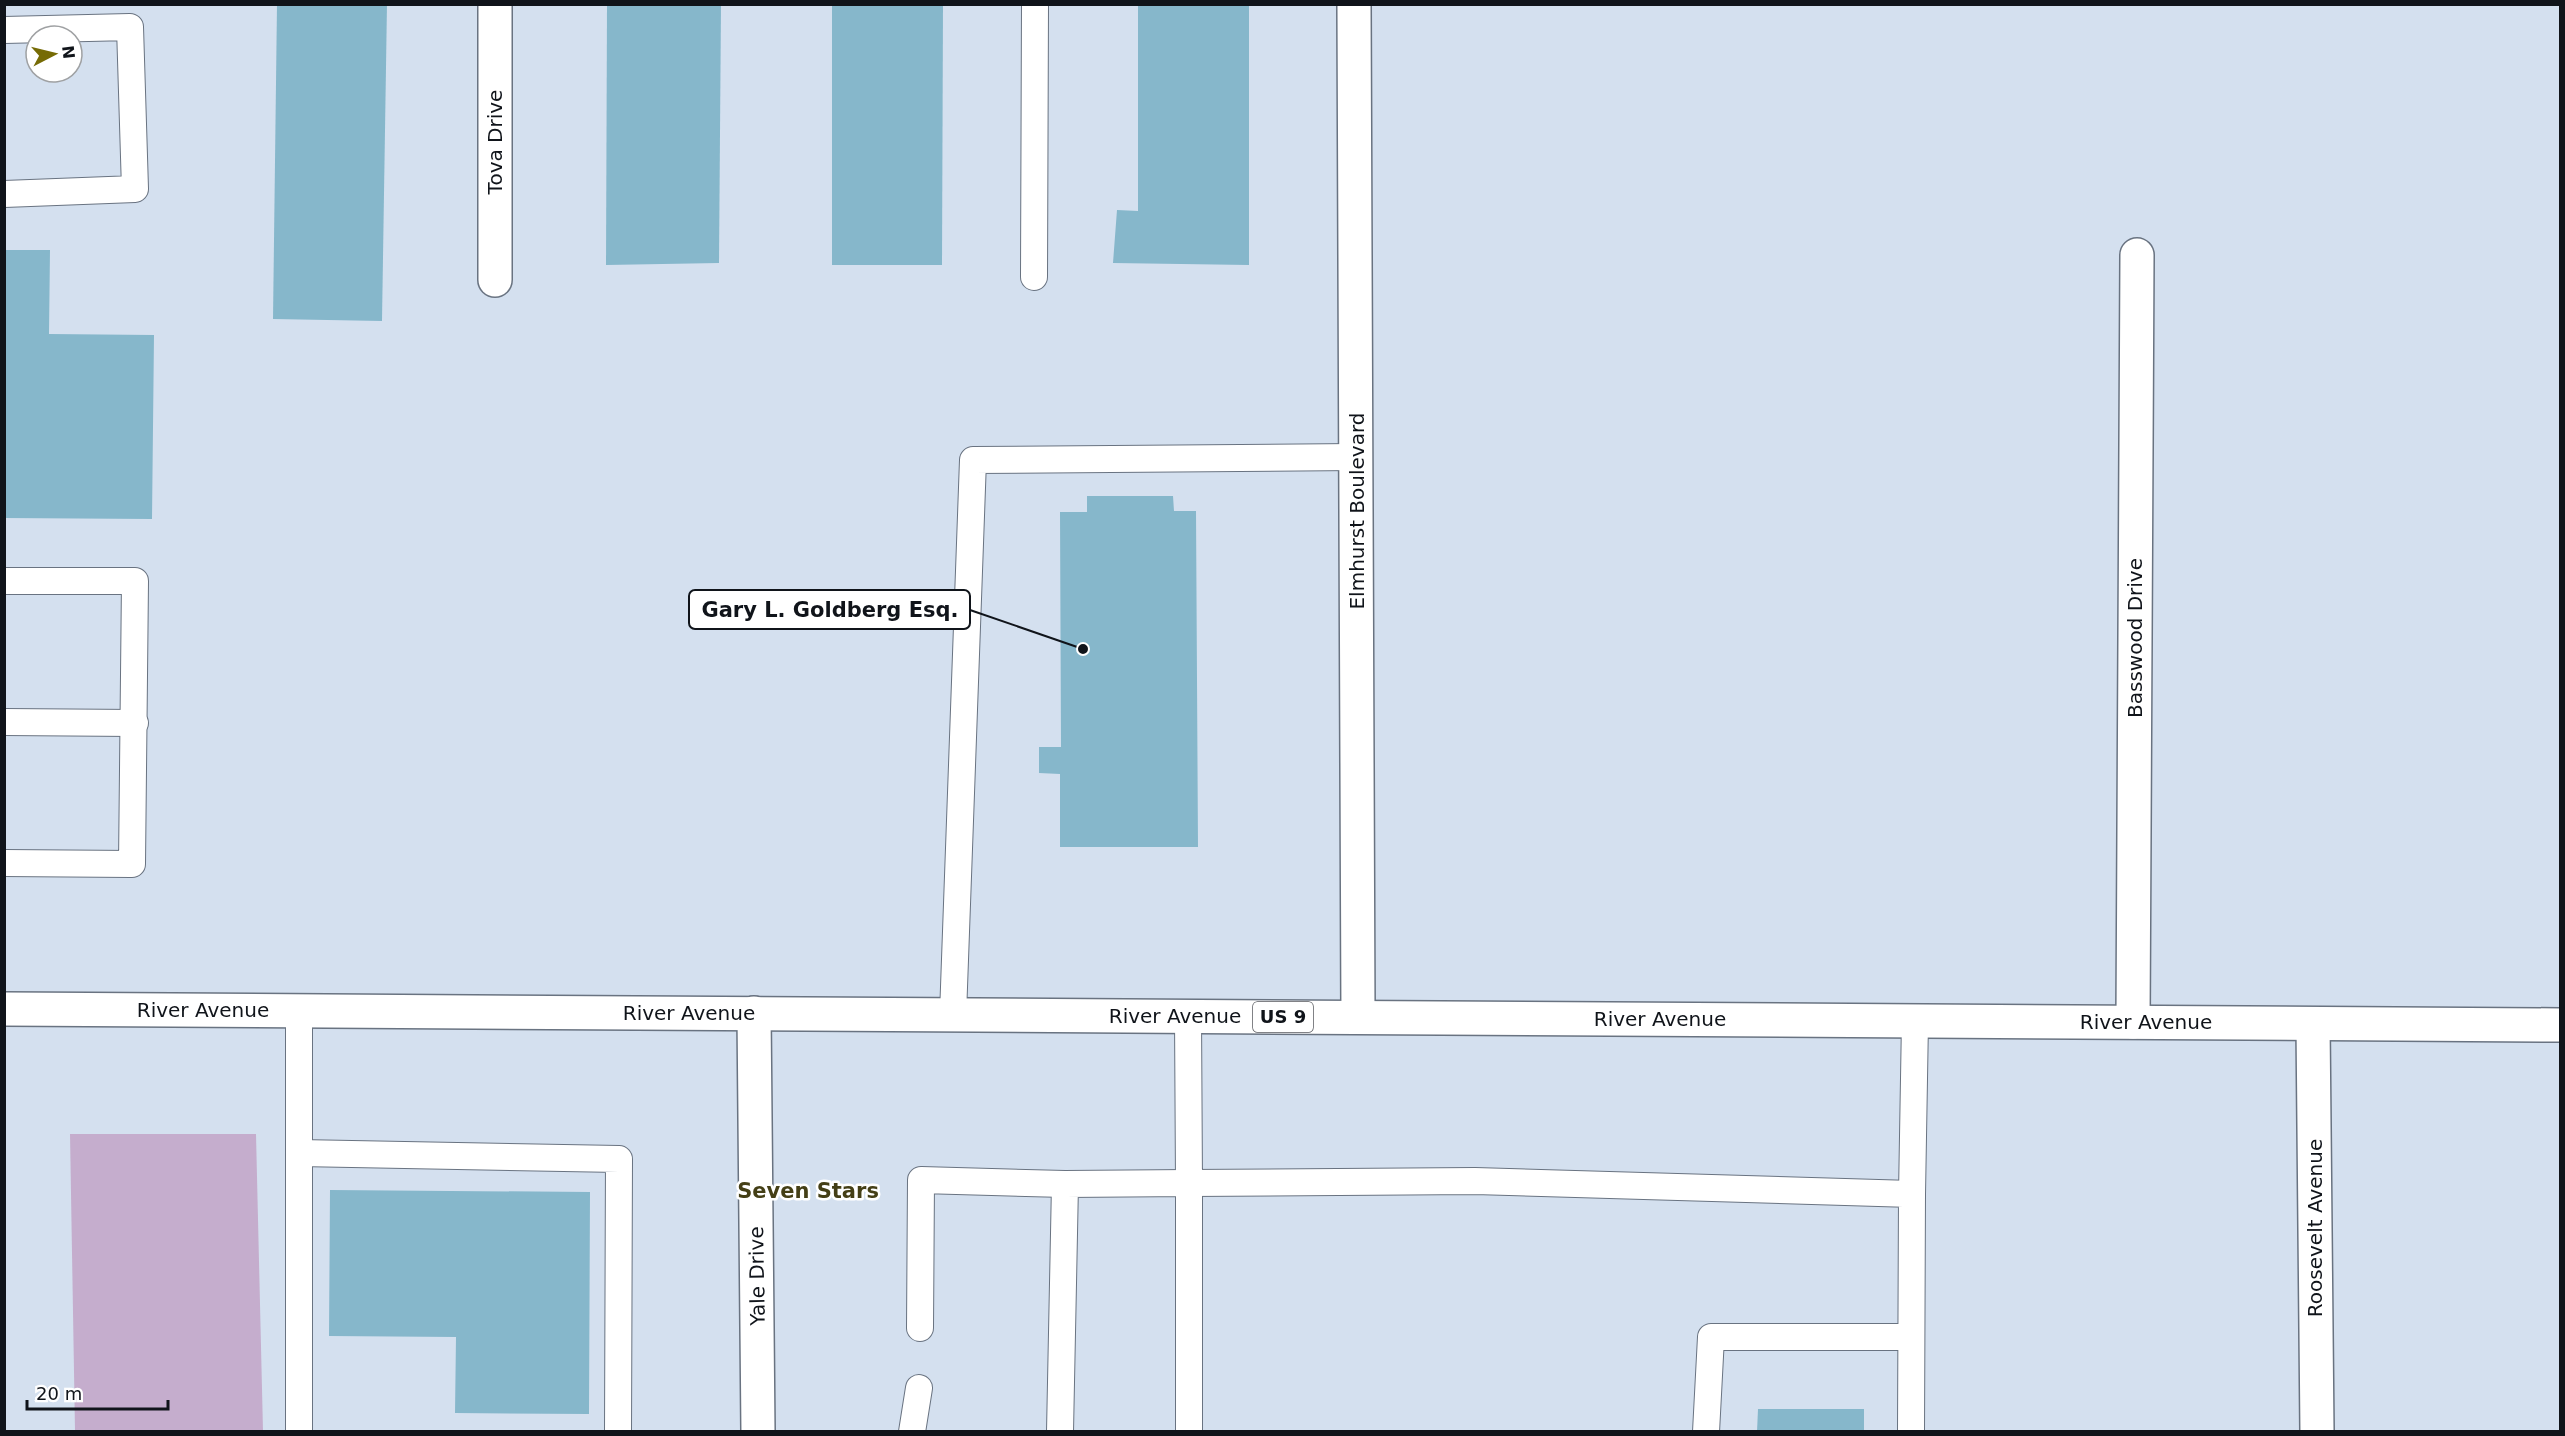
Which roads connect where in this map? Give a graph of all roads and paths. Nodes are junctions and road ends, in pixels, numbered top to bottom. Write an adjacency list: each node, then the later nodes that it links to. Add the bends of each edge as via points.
1 (495, 4): 8 (main road, Tova Drive)
2 (1035, 4): 7 (lane)
3 (1354, 4): 9 (main road, Elmhurst Boulevard)
4 (4, 30): 5 (lane, via 130,27 135,189)
5 (4, 194)
6 (2137, 255): 21 (main road, Basswood Drive)
7 (1034, 277)
8 (495, 280)
9 (1356, 457): 17 (lane, via 973,460); 19 (main road, Elmhurst Boulevard)
10 (4, 581): 12 (lane, via 135,581)
11 (4, 722): 12 (lane)
12 (135, 723): 13 (lane, via 132,864)
13 (4, 863)
14 (4, 1009): 15 (main road, River Avenue / US 9)
15 (299, 1011): 16 (main road, River Avenue / US 9); 24 (lane)
16 (754, 1013): 17 (main road, River Avenue / US 9); 33 (main road, Yale Drive)
17 (953, 1015): 18 (main road, River Avenue / US 9)
18 (1188, 1016): 19 (main road, River Avenue / US 9); 25 (lane)
19 (1358, 1017): 20 (main road, River Avenue / US 9)
20 (1915, 1021): 21 (main road, River Avenue / US 9); 27 (lane)
21 (2133, 1022): 22 (main road, River Avenue / US 9)
22 (2313, 1024): 23 (main road, River Avenue / US 9); 39 (main road, Roosevelt Avenue)
23 (2560, 1025)
24 (299, 1153): 31 (lane); 32 (lane, via 619,1158)
25 (1190, 1183): 26 (lane); 27 (lane, via 1475,1181); 36 (lane)
26 (1065, 1184): 28 (lane, via 921,1180); 35 (lane)
27 (1912, 1194): 29 (lane)
28 (920, 1328)
29 (1911, 1337): 37 (lane, via 1711,1337); 38 (lane)
30 (919, 1388): 34 (lane)
31 (299, 1431)
32 (618, 1431)
33 (758, 1431)
34 (912, 1431)
35 (1060, 1431)
36 (1189, 1431)
37 (1706, 1431)
38 (1911, 1431)
39 (2317, 1431)

